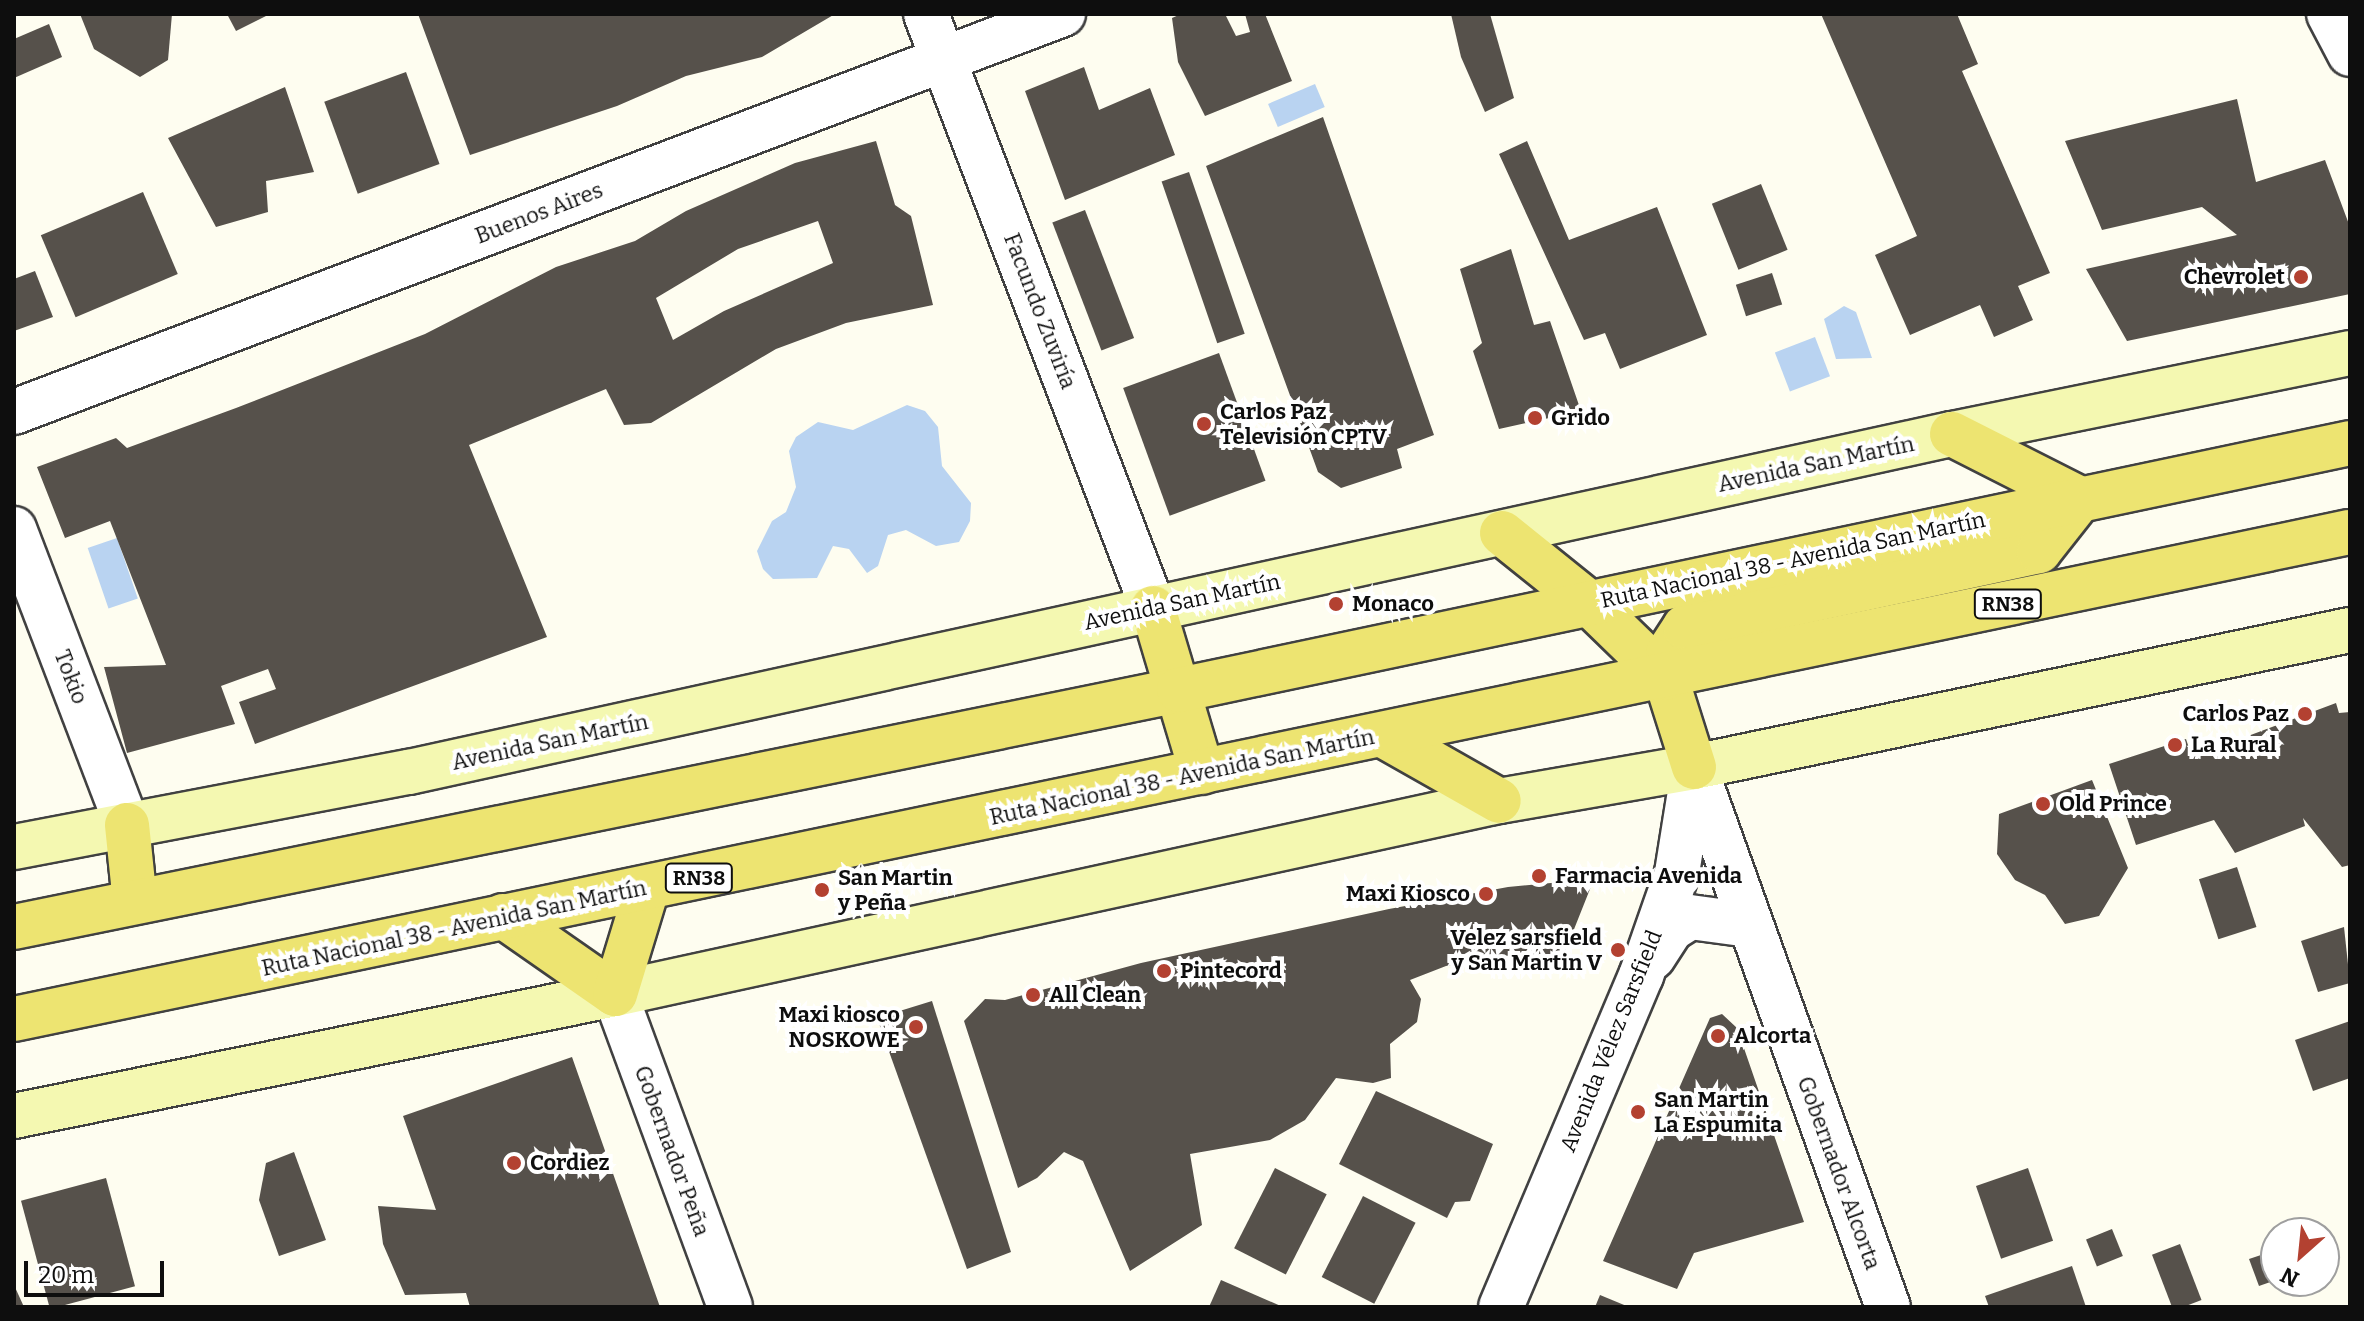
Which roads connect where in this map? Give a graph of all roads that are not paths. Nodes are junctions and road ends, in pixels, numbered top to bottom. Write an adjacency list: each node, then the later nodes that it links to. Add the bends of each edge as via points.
1 (926, 14): 5 (street, Facundo Zuviría)
2 (1063, 14): 5 (street, Buenos Aires)
3 (2329, 14): 4 (street)
4 (2350, 54)
5 (944, 60): 7 (street, Buenos Aires); 15 (street, Facundo Zuviría)
6 (2350, 353): 8 (main road, Avenida San Martín)
7 (14, 412)
8 (1952, 434): 10 (main road); 13 (main road, Avenida San Martín)
9 (2350, 443): 10 (main road, Ruta Nacional 38 - Avenida San Martín)
10 (2080, 499): 14 (main road, Ruta Nacional 38 - Avenida San Martín); 17 (main road, via 2039,551 1694,623 1673,641)
11 (14, 529): 23 (street, Tokio)
12 (2350, 532): 17 (main road, Ruta Nacional 38 - Avenida San Martín / RN38)
13 (1502, 533): 14 (main road); 15 (main road, Avenida San Martín)
14 (1589, 603): 17 (main road); 18 (main road, Ruta Nacional 38 - Avenida San Martín)
15 (1153, 608): 18 (main road); 23 (main road, Avenida San Martín, via 409,772)
16 (2350, 630): 20 (main road)
17 (1666, 678): 19 (main road, Ruta Nacional 38 - Avenida San Martín / RN38); 20 (main road)
18 (1179, 690): 21 (main road); 26 (main road, Ruta Nacional 38 - Avenida San Martín)
19 (1383, 735): 21 (main road, Ruta Nacional 38 - Avenida San Martín / RN38); 22 (main road)
20 (1694, 767): 22 (main road); 28 (street, Gobernador Alcorta); 30 (street, Avenida Vélez Sarsfield, via 1677,873)
21 (1202, 772): 25 (main road, Ruta Nacional 38 - Avenida San Martín / RN38)
22 (1499, 801): 31 (main road)
23 (127, 825): 24 (main road, Avenida San Martín); 26 (main road)
24 (14, 847)
25 (647, 889): 27 (main road, Ruta Nacional 38 - Avenida San Martín / RN38); 31 (main road)
26 (135, 902): 29 (main road, Ruta Nacional 38 - Avenida San Martín)
27 (503, 916): 31 (main road); 32 (main road, Ruta Nacional 38 - Avenida San Martín / RN38)
28 (1749, 925): 30 (street, via 1690,917 1671,929); 36 (street, Gobernador Alcorta)
29 (20, 932)
30 (1641, 976): 35 (street, Avenida Vélez Sarsfield)
31 (615, 994): 33 (main road); 34 (street, Gobernador Peña)
32 (14, 1019)
33 (14, 1116)
34 (730, 1307)
35 (1501, 1307)
36 (1888, 1307)

